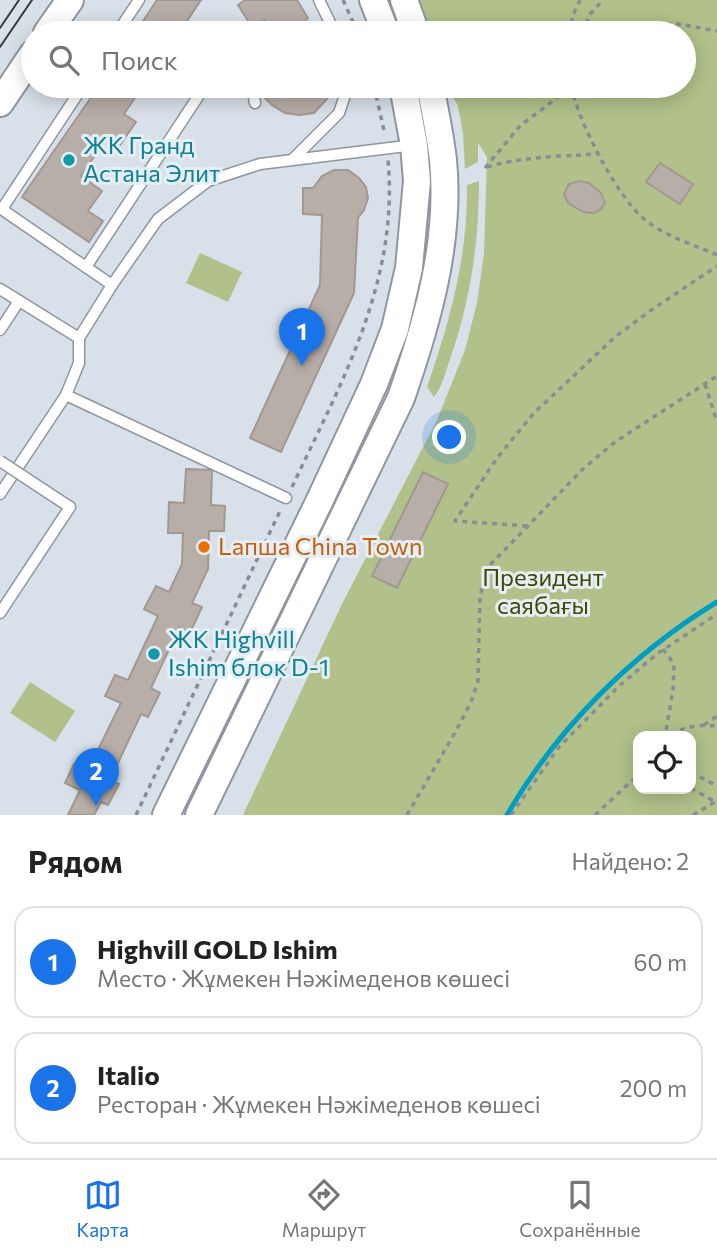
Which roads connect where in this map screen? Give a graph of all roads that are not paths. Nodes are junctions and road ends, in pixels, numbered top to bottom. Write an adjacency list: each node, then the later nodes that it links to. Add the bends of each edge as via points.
1 (69, 0): 6 (main road)
2 (139, 0): 7 (lane)
3 (320, 0): 8 (lane)
4 (373, 0): 9 (main road)
5 (404, 0): 10 (main road)
6 (55, 21)
7 (125, 21)
8 (330, 21)
9 (381, 21)
10 (412, 21)
11 (21, 72): 18 (main road)
12 (75, 98): 22 (lane)
13 (197, 98): 23 (lane)
14 (254, 98): 19 (lane)
15 (344, 98): 21 (lane, via 340,113)
16 (405, 98): 20 (main road)
17 (432, 98): 35 (main road, via 443,163 443,210 439,255 414,359 401,398)
18 (0, 103)
19 (255, 103)
20 (415, 145): 21 (lane); 34 (main road, via 415,225 395,329 320,502)
21 (292, 160): 24 (lane, via 260,164 208,181 158,219)
22 (1, 209): 23 (lane)
23 (86, 267): 24 (lane)
24 (112, 285): 28 (lane)
25 (0, 289): 26 (lane)
26 (19, 301): 27 (lane); 28 (lane)
27 (0, 330)
28 (79, 338): 29 (lane, via 79,363)
29 (66, 395): 31 (lane); 32 (lane)
30 (0, 461): 33 (lane, bridge, via 70,508)
31 (0, 494)
32 (286, 498)
33 (0, 613)
34 (166, 815)
35 (199, 815)

